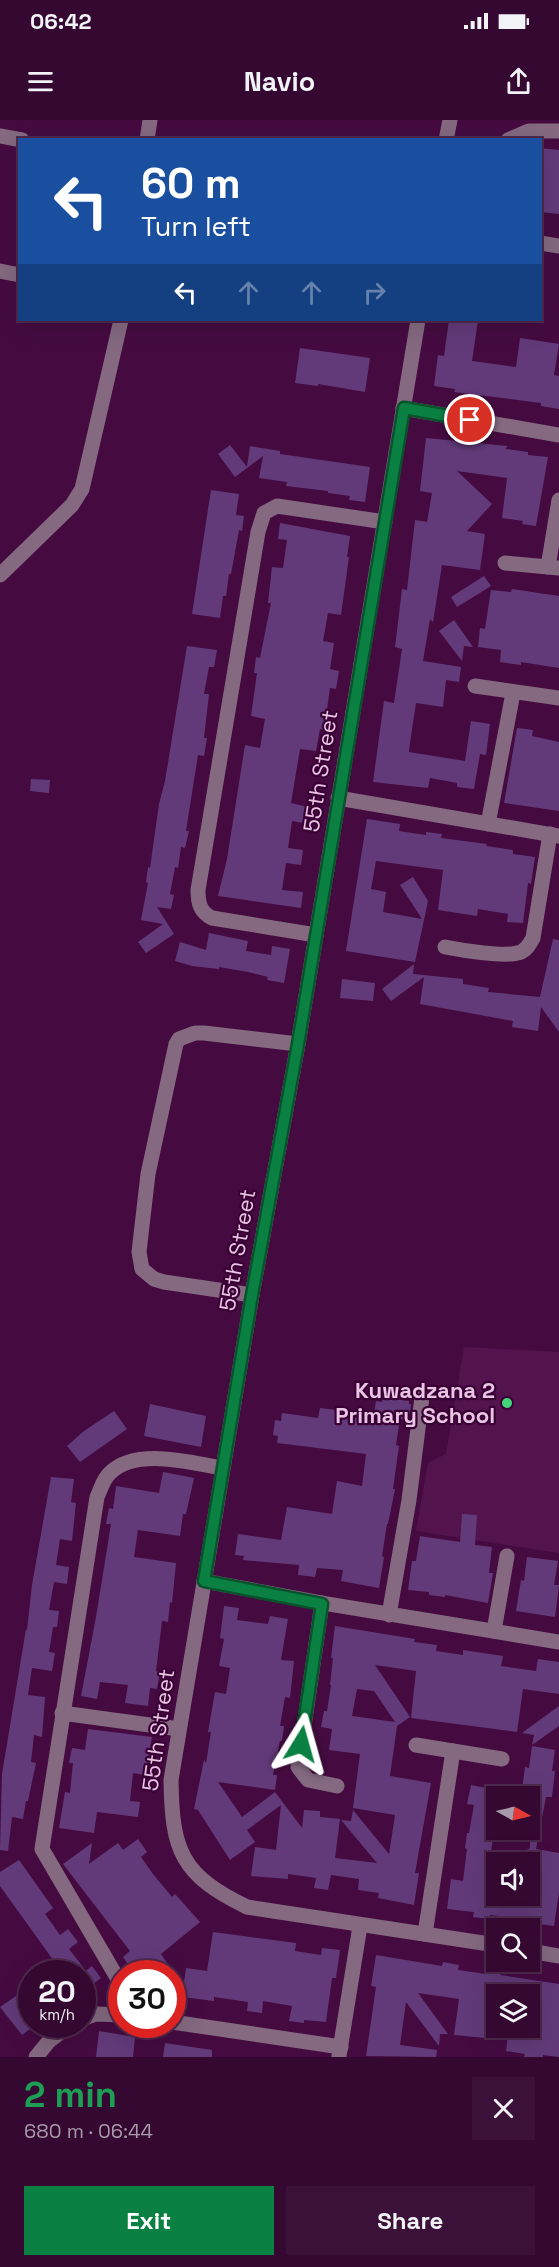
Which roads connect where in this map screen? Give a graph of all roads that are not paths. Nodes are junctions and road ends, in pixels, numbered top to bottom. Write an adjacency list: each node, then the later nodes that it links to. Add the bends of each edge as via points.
1 (150, 120): 5 (street)
2 (450, 120): 6 (street)
3 (559, 131): 7 (street, via 529,130)
4 (0, 136): 8 (street)
5 (147, 138)
6 (446, 138)
7 (512, 138)
8 (18, 139)
9 (542, 243): 10 (street)
10 (559, 246)
11 (0, 271): 12 (street)
12 (18, 275)
13 (121, 321): 21 (street, via 82,489 72,505)
14 (418, 321): 15 (street, 55th Street)
15 (404, 408): 16 (street); 18 (street, 55th Street)
16 (559, 435)
17 (559, 500): 20 (street)
18 (385, 522): 25 (street, 55th Street); 28 (street, via 277,506 264,513 204,855 198,898 205,914)
19 (505, 563): 20 (street)
20 (554, 567)
21 (0, 576)
22 (475, 686): 23 (street)
23 (513, 693): 24 (street); 26 (street)
24 (559, 698)
25 (338, 798): 26 (street); 28 (street, 55th Street)
26 (488, 824): 27 (street)
27 (555, 835): 29 (street, via 533,938 527,949 518,954)
28 (316, 935): 30 (street, 55th Street)
29 (445, 947)
30 (298, 1044): 31 (street, 55th Street); 31 (street, via 204,1033 179,1039 147,1174 139,1252 142,1269 165,1282)
31 (252, 1295): 33 (street, 55th Street)
32 (422, 1397): 37 (street)
33 (222, 1468): 35 (street, 55th Street); 40 (street, via 145,1458 116,1468 104,1481 97,1497)
34 (507, 1556): 38 (street)
35 (204, 1581): 36 (street); 41 (street, 55th Street)
36 (322, 1604): 37 (street); 45 (street, via 298,1767 308,1780)
37 (389, 1615): 38 (street)
38 (494, 1631): 39 (street)
39 (559, 1642)
40 (62, 1713): 41 (street); 51 (street, via 42,1849)
41 (179, 1729): 46 (street, 55th Street, via 171,1779 171,1820 180,1850 198,1877 247,1907)
42 (416, 1745): 43 (street)
43 (453, 1751): 44 (street); 47 (street)
44 (502, 1759)
45 (337, 1786)
46 (360, 1926): 47 (street, 55th Street); 54 (street)
47 (425, 1934): 48 (street, 55th Street)
48 (486, 1943)
49 (540, 1953): 50 (street)
50 (559, 1956)
51 (108, 1962)
52 (186, 2024): 54 (street)
53 (53, 2038): 55 (street)
54 (340, 2052)
55 (36, 2057)

